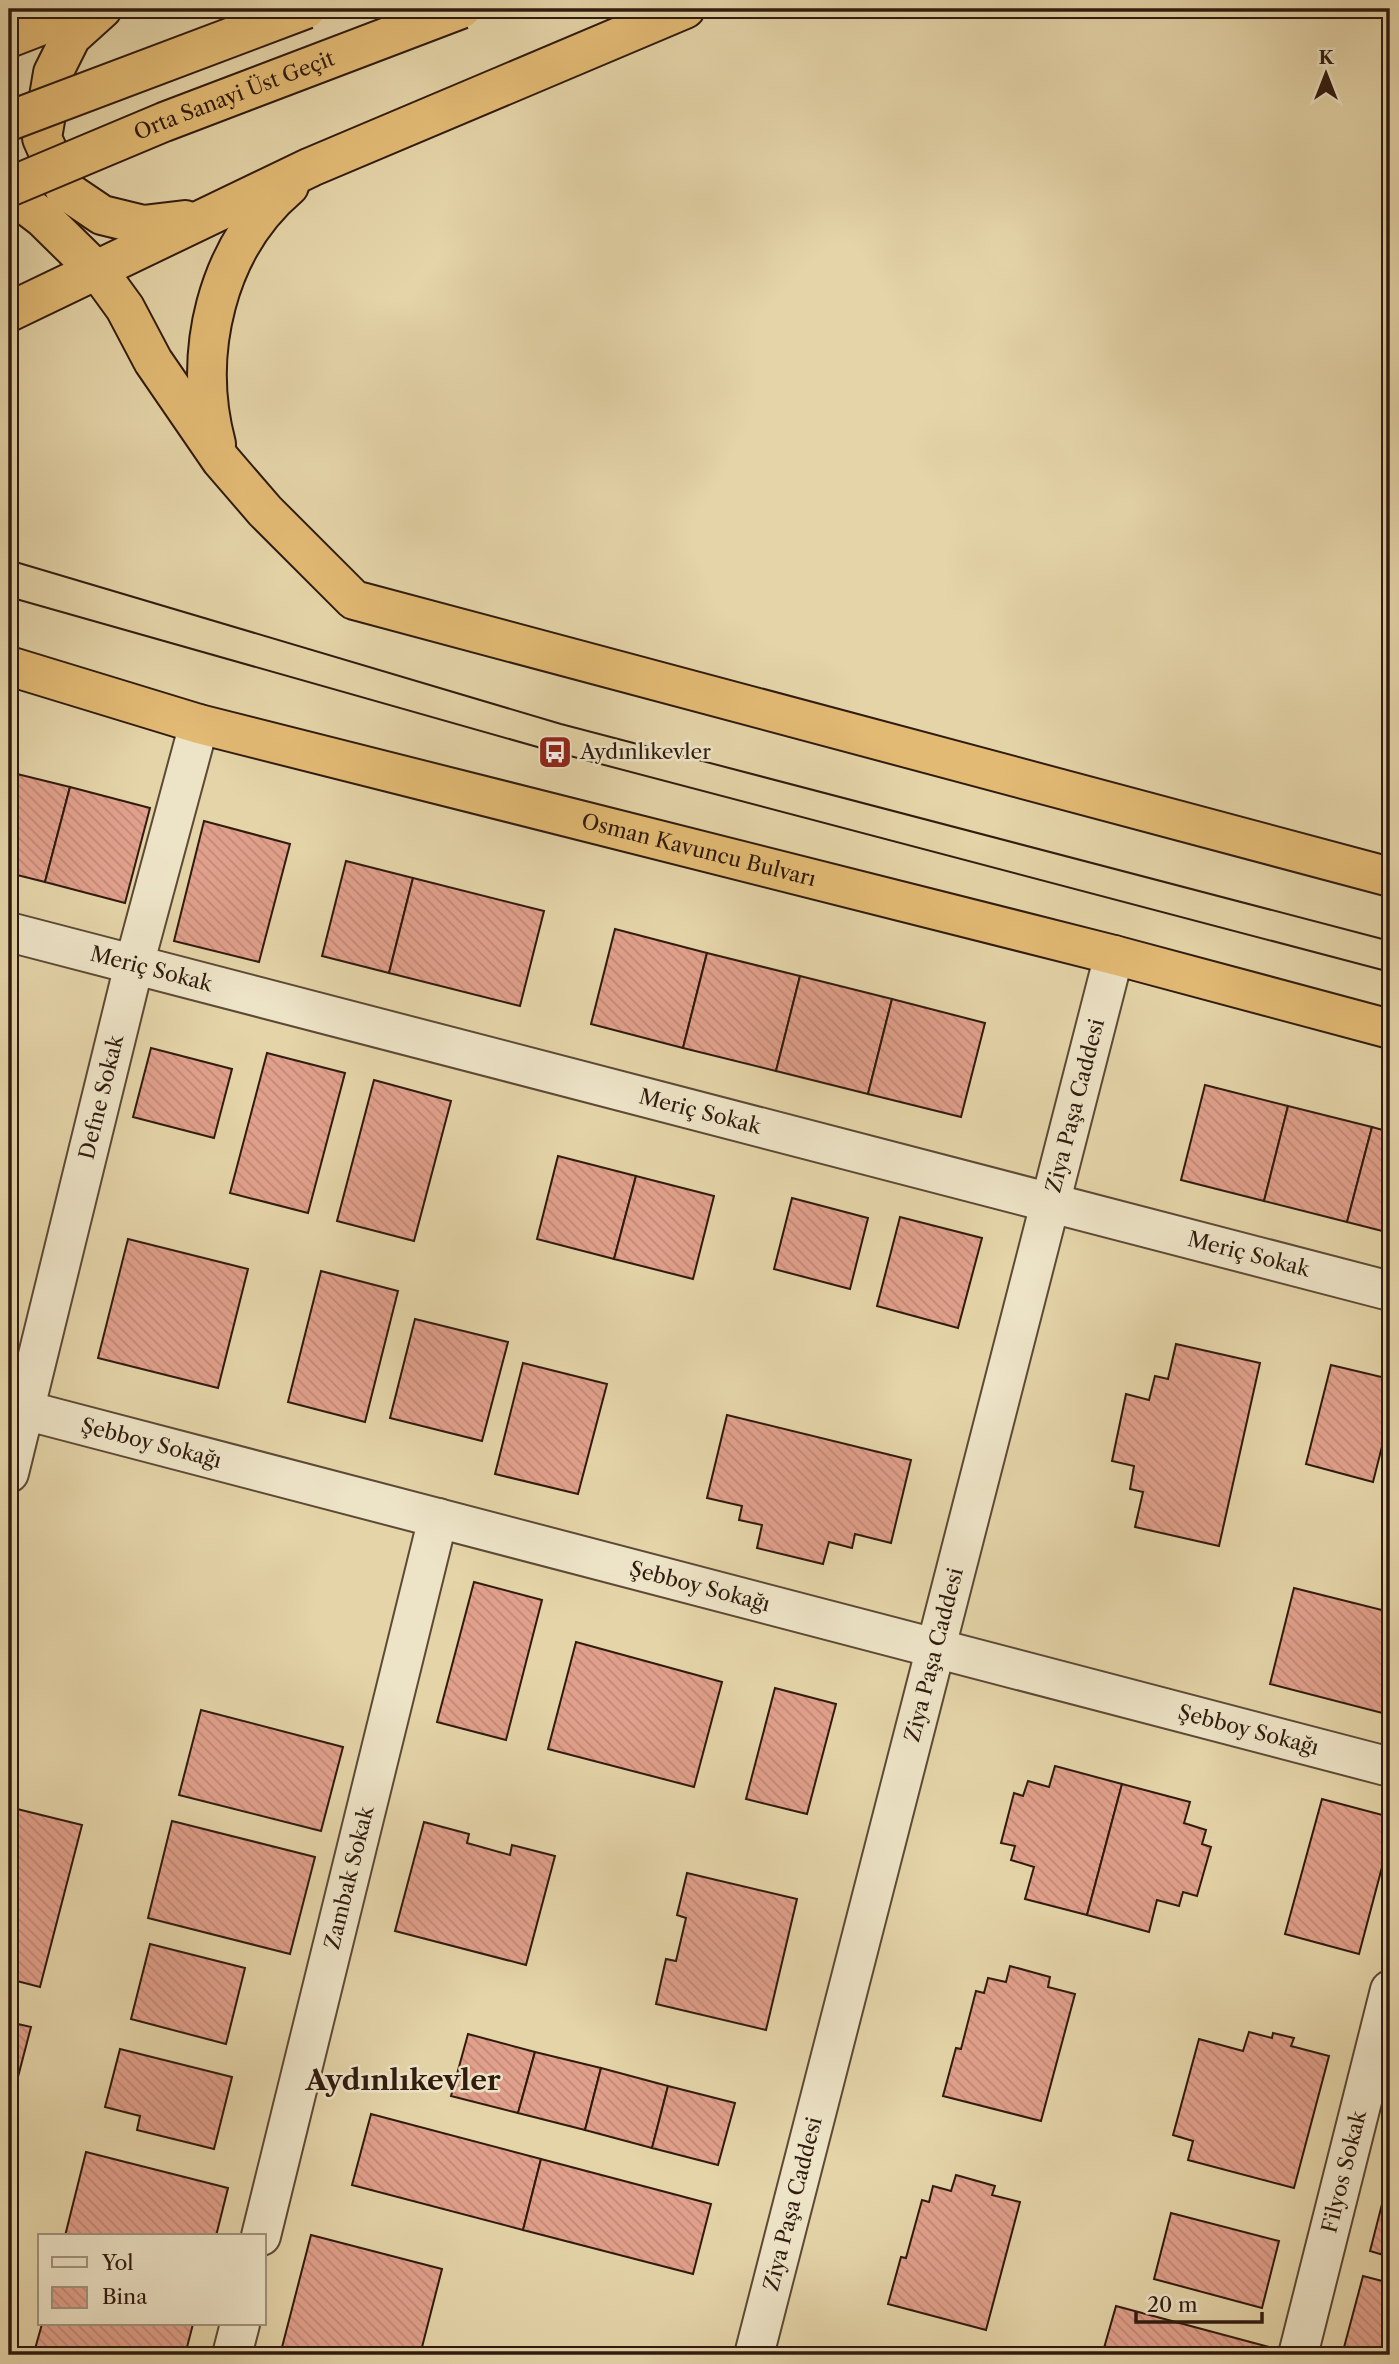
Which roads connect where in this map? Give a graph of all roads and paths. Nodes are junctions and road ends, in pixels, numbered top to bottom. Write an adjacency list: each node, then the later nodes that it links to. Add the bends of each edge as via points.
1 (84, 9): 6 (highway)
2 (102, 9): 10 (highway, via 71,37 53,73 42,138 65,190 102,215 143,225)
3 (306, 9): 7 (highway, bridge)
4 (461, 9): 9 (highway, Orta Sanayi Üst Geçit, bridge, via 164,122)
5 (685, 9): 8 (highway)
6 (9, 38)
7 (9, 121)
8 (311, 167): 10 (highway); 13 (highway, via 258,220 222,286 210,332 206,391)
9 (9, 189): 11 (highway)
10 (207, 217): 11 (highway)
11 (96, 270): 12 (highway); 13 (highway)
12 (9, 312)
13 (221, 460): 16 (highway, via 265,512 354,600)
14 (9, 666): 15 (highway, Osman Kavuncu Bulvarı)
15 (199, 724): 18 (highway, Osman Kavuncu Bulvarı); 19 (street, Defne Sokak)
16 (1390, 877)
17 (9, 932): 19 (street, Meriç Sokak)
18 (1114, 955): 20 (highway, Osman Kavuncu Bulvarı); 21 (street, Ziya Paşa Caddesi)
19 (134, 965): 21 (street, Meriç Sokak); 23 (street, Defne Sokak)
20 (1390, 1029)
21 (1052, 1202): 22 (street, Meriç Sokak); 26 (street, Ziya Paşa Caddesi)
22 (1390, 1291)
23 (17, 1408): 24 (street, Defne Sokak); 25 (street, Şebboy Sokağı)
24 (9, 1473)
25 (438, 1518): 26 (street, Şebboy Sokağı); 29 (street, Zambak Sokak)
26 (934, 1647): 27 (street, Şebboy Sokağı); 32 (street, Ziya Paşa Caddesi)
27 (1390, 1767)
28 (1390, 1990): 33 (street, Filyos Sokak)
29 (261, 2234)
30 (239, 2326): 31 (street)
31 (232, 2355)
32 (754, 2355)
33 (1298, 2355)

